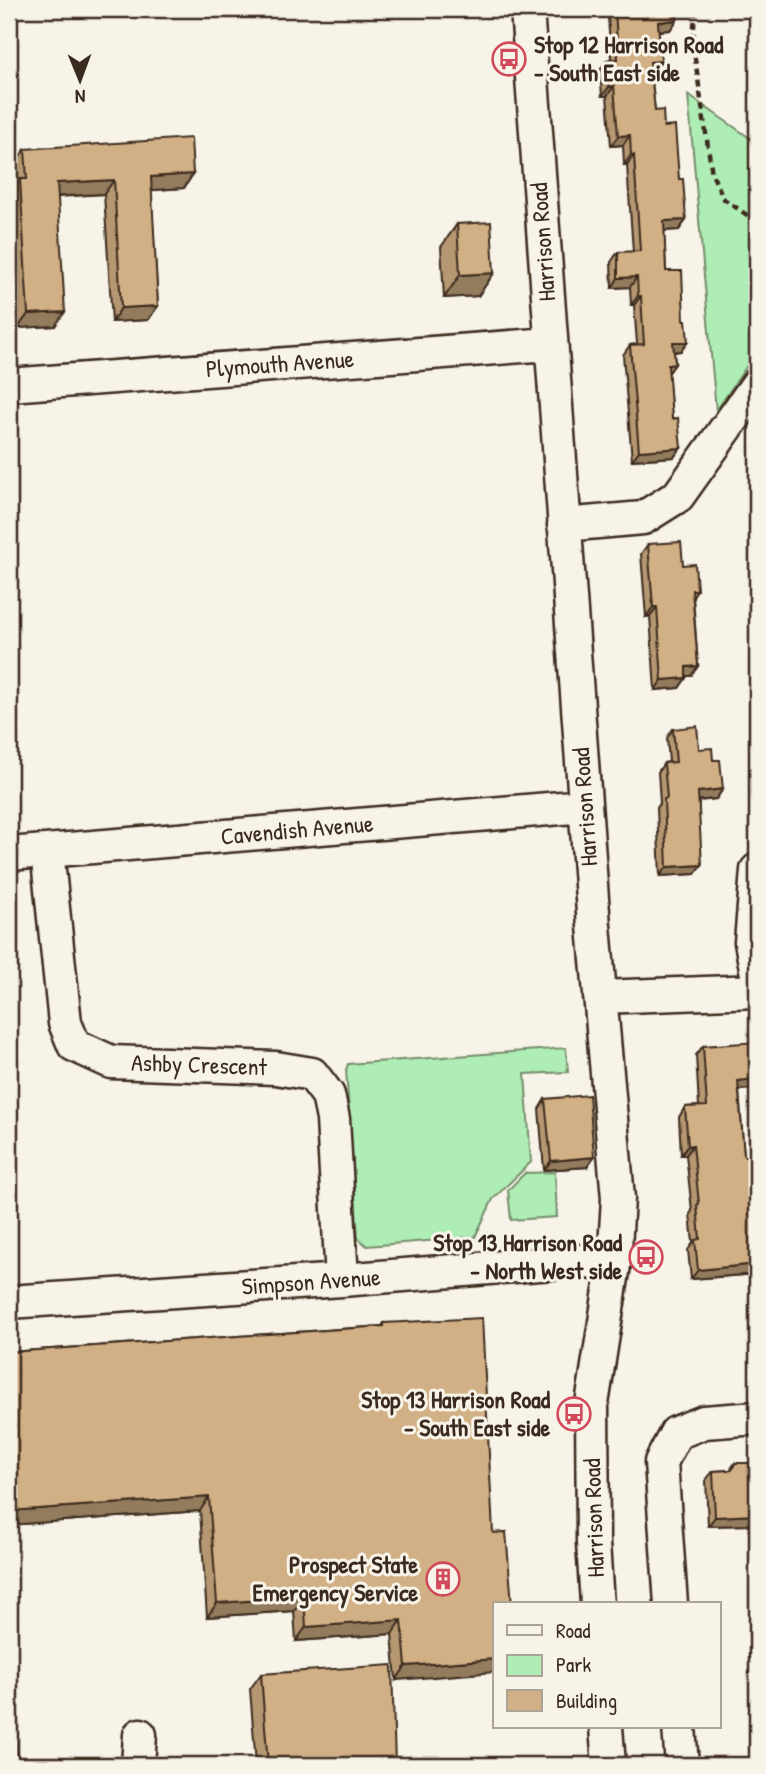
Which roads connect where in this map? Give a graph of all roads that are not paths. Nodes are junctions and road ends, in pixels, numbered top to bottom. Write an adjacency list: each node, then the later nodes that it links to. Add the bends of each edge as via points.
1 (527, 9): 2 (street, Harrison Road)
2 (550, 344): 3 (street, Plymouth Avenue); 5 (street, Harrison Road)
3 (9, 385)
4 (757, 385): 5 (street, via 678,496 643,518)
5 (564, 525): 6 (street, Harrison Road)
6 (585, 806): 7 (street, Cavendish Avenue); 12 (street, Harrison Road)
7 (47, 851): 8 (street, Cavendish Avenue); 14 (street, Ashby Crescent, via 65,1023 74,1045 111,1062 276,1068 312,1074 328,1095)
8 (9, 854)
9 (757, 870): 10 (street, via 751,942)
10 (757, 974)
11 (757, 992): 12 (street)
12 (600, 997): 13 (street, Harrison Road, via 618,1198)
13 (614, 1265): 14 (street, Simpson Avenue, via 577,1261); 17 (street, Harrison Road, via 592,1404)
14 (342, 1280): 15 (street, Simpson Avenue)
15 (9, 1302)
16 (757, 1418): 18 (street, via 704,1422 676,1433 661,1462)
17 (597, 1602)
18 (671, 1602)
19 (607, 1728): 21 (street)
20 (679, 1728): 22 (street)
21 (609, 1765)
22 (682, 1765)

